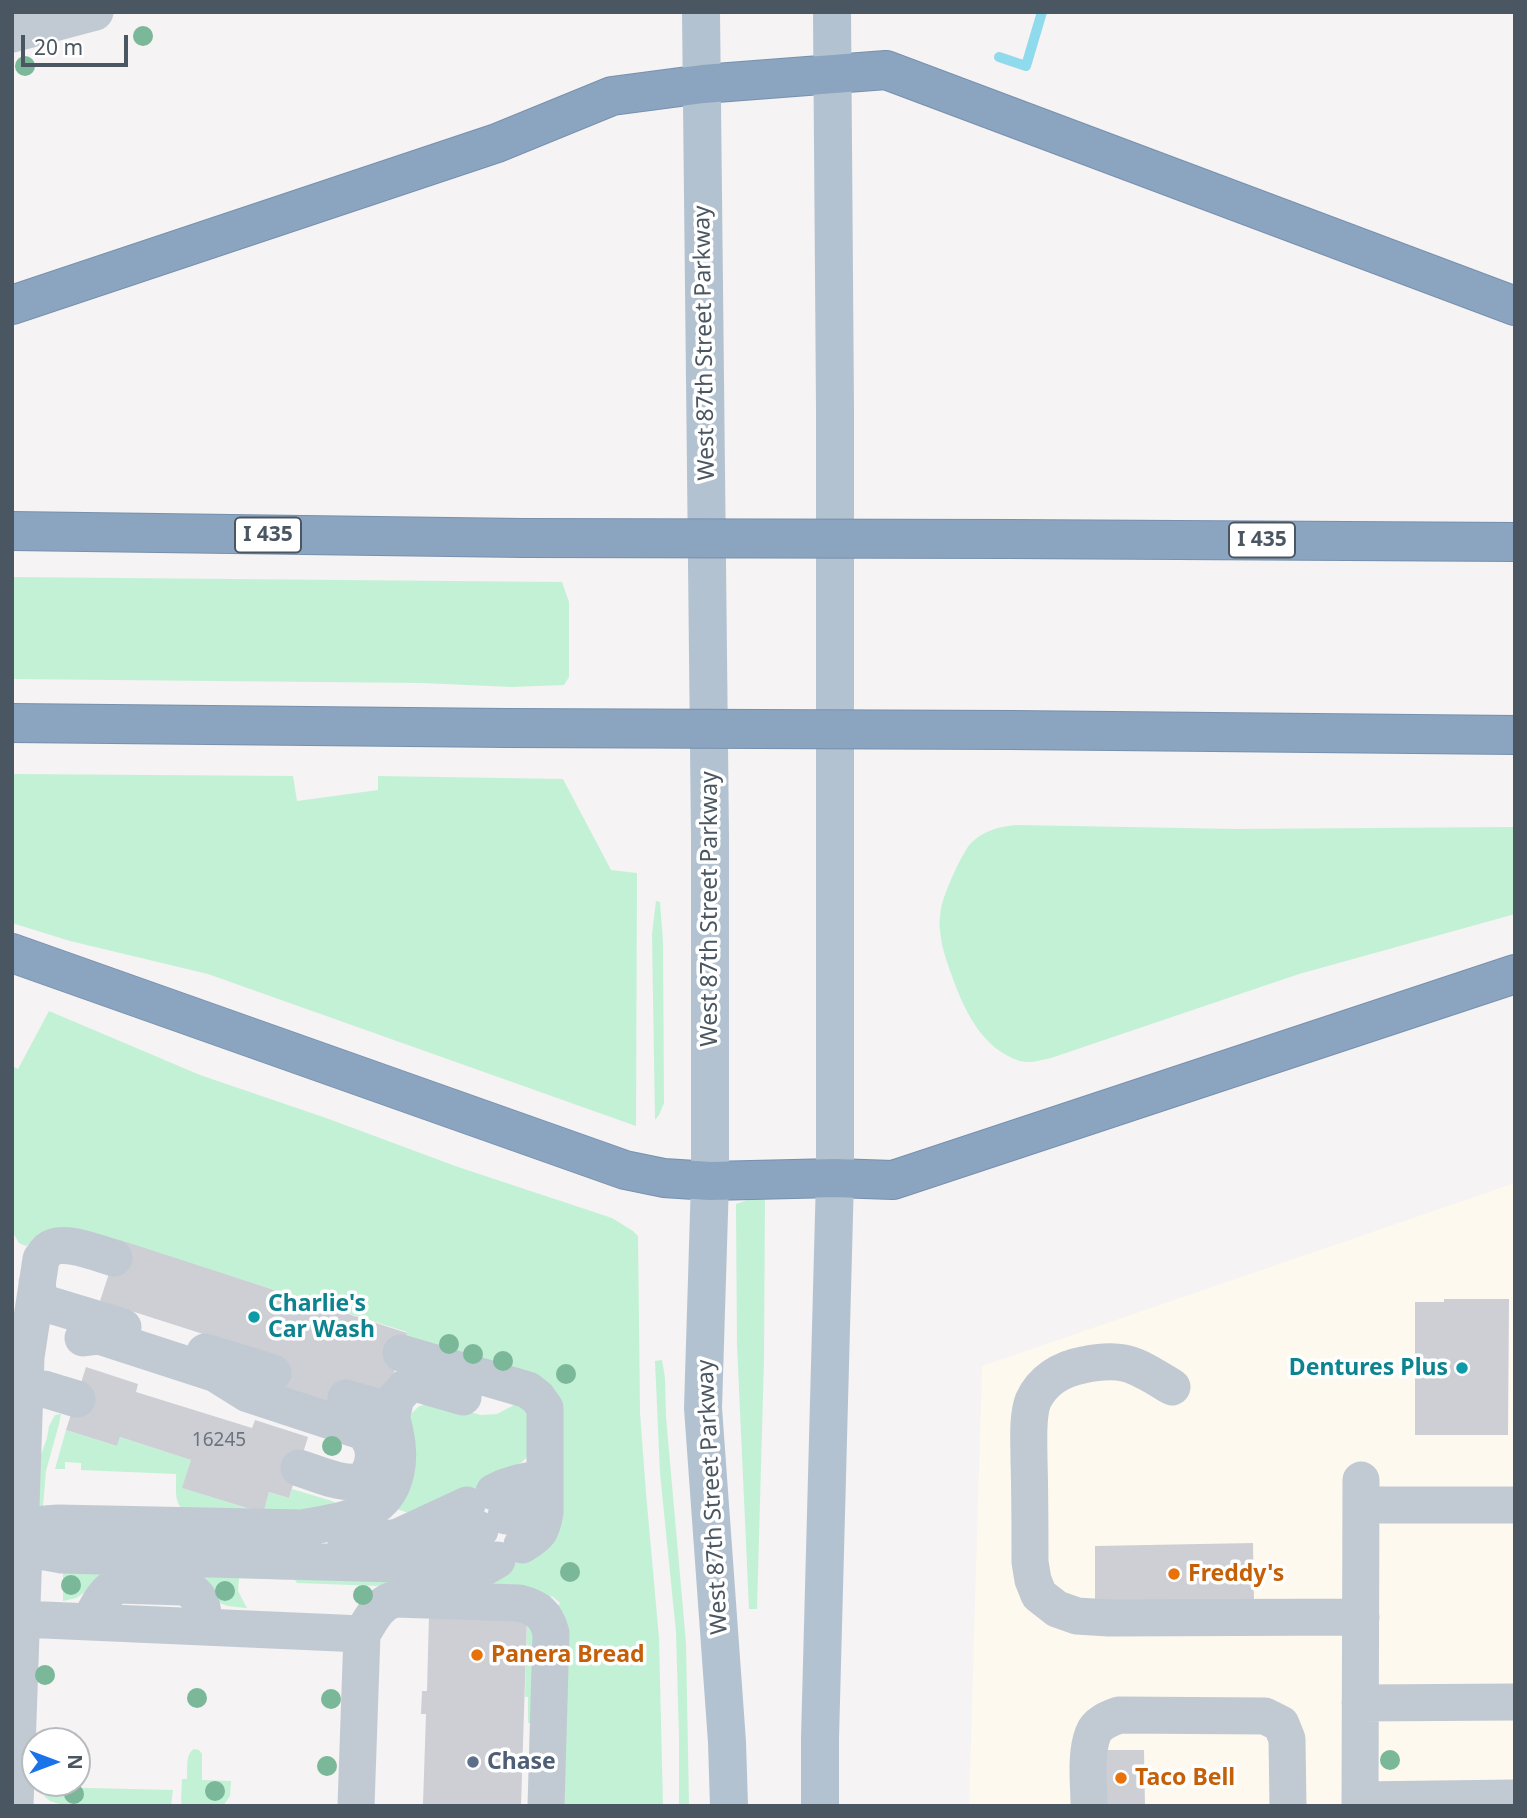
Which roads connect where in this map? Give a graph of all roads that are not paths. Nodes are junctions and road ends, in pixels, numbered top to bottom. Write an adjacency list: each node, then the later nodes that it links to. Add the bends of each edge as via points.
1 (95, 12): 4 (lane)
2 (701, 12): 6 (main road, West 87th Street Parkway)
3 (832, 12): 5 (main road)
4 (34, 24)
5 (833, 73): 6 (highway); 8 (highway, via 886,70); 15 (main road)
6 (703, 84): 7 (highway, via 612,96 497,143); 16 (main road, West 87th Street Parkway)
7 (12, 305)
8 (1515, 306)
9 (12, 531): 10 (highway, I 435, bridge)
10 (1515, 542)
11 (12, 723): 12 (highway, bridge)
12 (1515, 735)
13 (12, 953): 16 (highway, via 625,1170)
14 (1515, 974): 15 (highway, via 893,1180)
15 (835, 1178): 16 (highway); 44 (main road)
16 (709, 1181): 43 (main road, West 87th Street Parkway, via 703,1408)
17 (114, 1258): 18 (lane, via 57,1245 41,1259)
18 (37, 1283): 19 (lane); 21 (lane, via 39,1297 47,1304)
19 (31, 1320): 21 (lane, via 83,1338 93,1353 213,1393); 24 (lane)
20 (401, 1353): 22 (lane)
21 (261, 1384): 28 (lane, via 364,1432 371,1440 373,1466 363,1481 341,1482)
22 (510, 1385): 27 (lane, via 497,1398 479,1401 415,1383 396,1398); 29 (lane, via 528,1390 545,1408)
23 (1172, 1387): 33 (lane, via 1121,1362 1073,1367 1042,1386 1032,1403 1029,1432 1030,1562 1039,1595 1057,1609 1077,1616)
24 (25, 1394): 26 (lane, via 44,1389); 32 (lane)
25 (346, 1398): 27 (lane, via 382,1409)
26 (77, 1399)
27 (391, 1419): 32 (lane, via 399,1460 395,1479 365,1512 302,1528 58,1522)
28 (299, 1468)
29 (545, 1479): 31 (lane, via 509,1484); 31 (lane, via 545,1512 536,1537)
30 (1515, 1505): 33 (lane, via 1362,1492)
31 (494, 1525): 32 (lane, via 343,1546); 32 (lane, via 485,1567 476,1569 62,1555)
32 (20, 1541): 34 (lane)
33 (1362, 1617): 37 (lane)
34 (22, 1619): 35 (lane); 40 (lane)
35 (362, 1634): 41 (lane); 42 (lane, via 377,1610 395,1599 519,1603 541,1613 551,1633)
36 (1515, 1702): 37 (lane)
37 (1360, 1703): 39 (lane)
38 (1515, 1798): 39 (lane)
39 (1360, 1803)
40 (15, 1806)
41 (356, 1806)
42 (546, 1806)
43 (729, 1806)
44 (820, 1806)
45 (1089, 1806): 46 (lane, via 1094,1732 1119,1715 1178,1715 1265,1716 1281,1724 1287,1739)
46 (1288, 1806)

